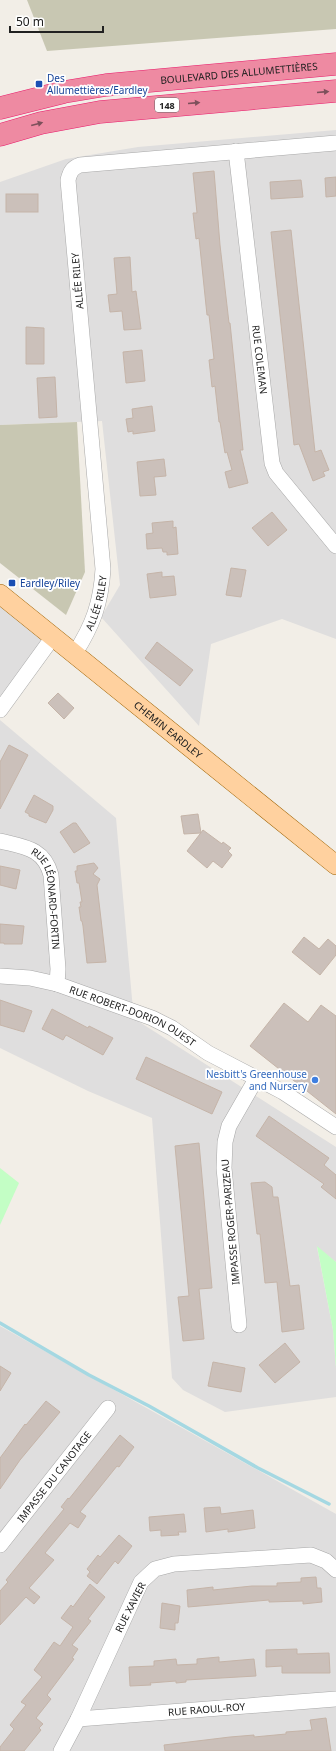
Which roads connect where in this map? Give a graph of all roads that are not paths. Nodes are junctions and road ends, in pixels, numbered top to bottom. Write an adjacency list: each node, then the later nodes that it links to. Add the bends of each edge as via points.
1 (336, 64): 3 (highway, BOULEVARD DES ALLUMETTIÈRES, via 106,85 64,92)
2 (336, 91): 4 (highway, 148, one-way to 2, via 41,123 100,112)
3 (0, 108)
4 (0, 135)
5 (336, 143): 6 (street, ALLÉE RILEY)
6 (236, 151): 7 (street, RUE COLEMAN, via 272,463 276,472); 10 (street, ALLÉE RILEY, via 80,165 74,167 70,173 68,180 103,569 96,615)
7 (336, 546)
8 (0, 594): 9 (main road, CHEMIN EARDLEY)
9 (53, 637): 10 (main road, CHEMIN EARDLEY); 11 (street)
10 (75, 653): 13 (main road, CHEMIN EARDLEY)
11 (0, 710)
12 (0, 841): 15 (street, RUE LÉONARD-FORTIN, via 35,851 48,864 51,875)
13 (336, 865)
14 (0, 976): 15 (street, RUE ROBERT-DORION OUEST, via 30,978)
15 (57, 984): 16 (street, RUE ROBERT-DORION OUEST, via 152,1018)
16 (256, 1079): 17 (street, RUE ROBERT-DORION OUEST, via 283,1092); 18 (street, IMPASSE ROGER-PARIZEAU, via 229,1126 225,1142 224,1168)
17 (336, 1127)
18 (239, 1325)
19 (108, 1408): 20 (street, IMPASSE DU CANOTAGE)
20 (0, 1545)
21 (336, 1570): 23 (street, RUE XAVIER, via 326,1561 311,1556 174,1564 156,1569 141,1582)
22 (336, 1699): 23 (street, RUE RAOUL-ROY)
23 (78, 1719): 24 (street, RUE XAVIER)
24 (61, 1751)

